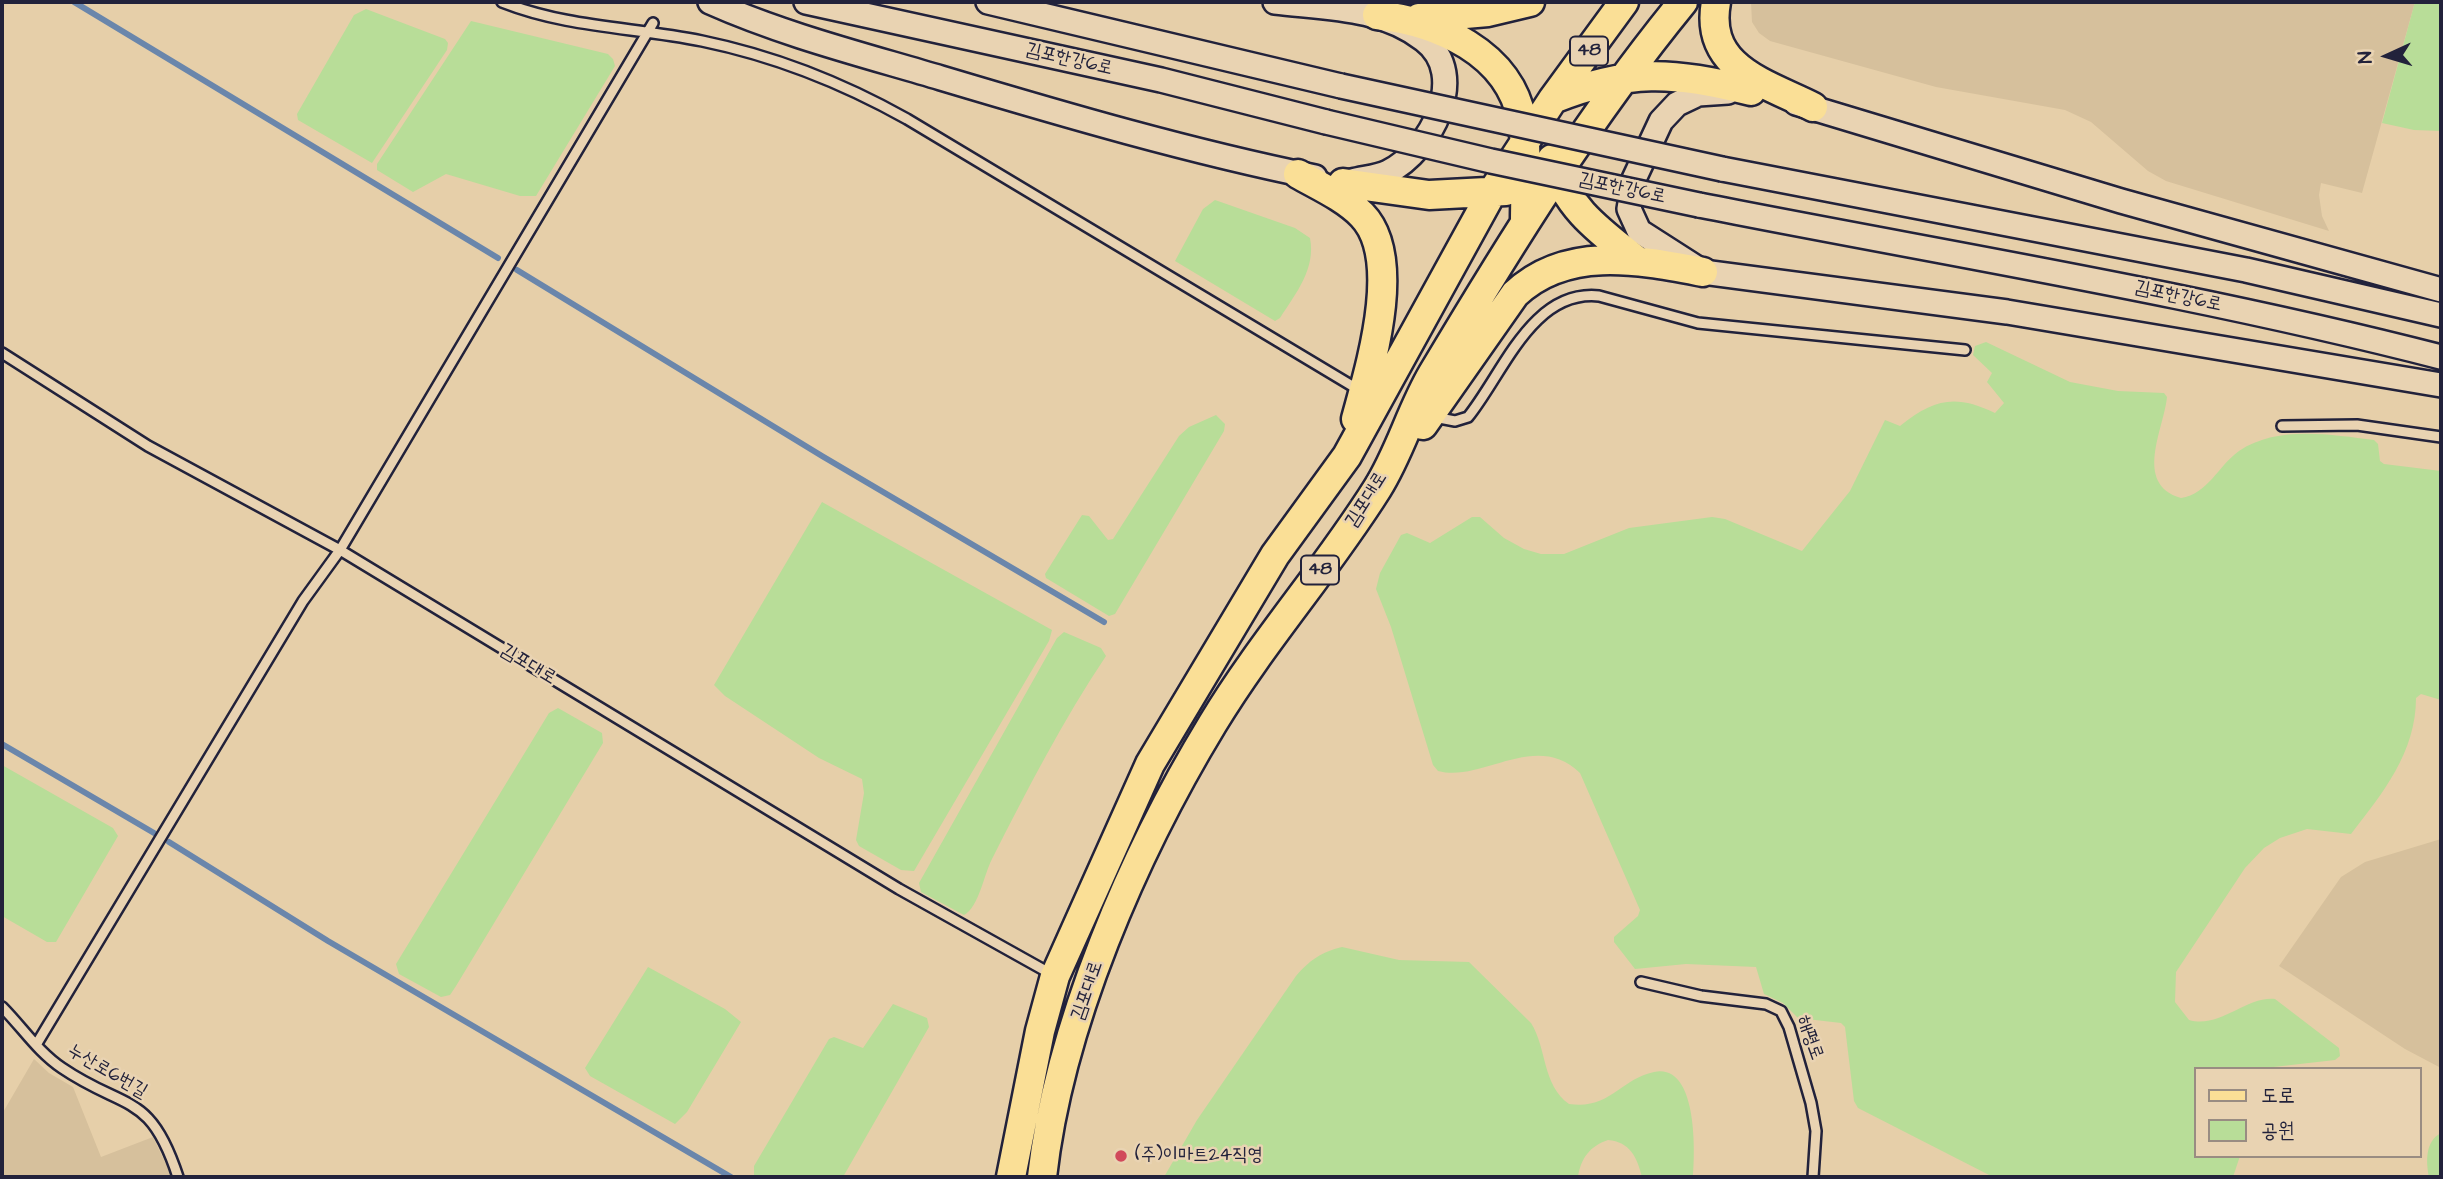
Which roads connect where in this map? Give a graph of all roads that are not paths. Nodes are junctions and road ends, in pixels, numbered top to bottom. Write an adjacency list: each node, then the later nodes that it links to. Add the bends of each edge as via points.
1 (502, 2): 12 (lane, via 587,26)
2 (710, 2): 19 (street, via 805,37 1133,135)
3 (806, 2): 30 (street, 김포한강6로, bridge, via 1160,80 1504,164 2095,280 2350,333)
4 (988, 2): 27 (street, 김포한강6로, bridge, via 1341,86 1722,169 2259,273)
5 (1275, 2): 10 (street)
6 (1530, 2): 11 (main road, via 1488,12)
7 (1624, 2): 15 (main road, 김포대로 / 48)
8 (1683, 2): 13 (main road, 김포대로 / 48)
9 (1716, 2): 16 (main road, via 1714,30 1728,61)
10 (1377, 15): 11 (main road); 20 (street, via 1424,40 1442,59 1446,87 1433,129 1414,154 1388,173)
11 (1411, 19): 17 (main road, via 1466,43 1508,82 1522,118)
12 (651, 27): 32 (lane, via 771,59 847,87 907,118); 38 (lane)
13 (1620, 79): 14 (main road, via 1664,75); 15 (main road, via 1596,82); 18 (main road, 김포대로 / 48)
14 (1751, 91): 16 (street); 25 (street, via 1698,94 1677,104 1661,121 1634,179 1629,209 1639,231)
15 (1553, 99): 17 (main road, 김포대로 / 48); 18 (main road, via 1550,151)
16 (1812, 107): 26 (street, via 2120,201)
17 (1524, 143): 21 (main road); 22 (main road, 김포대로 / 48)
18 (1556, 173): 21 (main road); 23 (main road, 김포대로 / 48); 24 (main road, via 1585,220)
19 (1298, 174): 20 (street); 32 (main road, via 1362,216 1377,236 1383,267)
20 (1343, 183): 22 (main road, via 1429,195)
21 (1525, 187): 22 (main road); 23 (main road)
22 (1491, 194): 36 (main road, 김포대로 / 48)
23 (1525, 225): 37 (main road, 김포대로 / 48, via 1431,377)
24 (1635, 260): 25 (main road); 33 (main road, via 1574,262 1534,278 1515,294)
25 (1703, 272): 31 (street, via 2007,312)
26 (2441, 290)
27 (2441, 315)
28 (1965, 350): 33 (lane, via 1698,323 1583,295 1560,302 1538,319 1468,417 1455,421)
29 (2, 353): 38 (lane, 김포대로, via 148,446)
30 (2441, 357)
31 (2441, 385)
32 (1363, 392): 36 (main road)
33 (1429, 416): 37 (main road)
34 (2282, 426): 35 (lane, via 2357,425)
35 (2441, 436)
36 (1347, 456): 39 (main road, 김포대로 / 48, via 1275,555 1150,764)
37 (1378, 487): 45 (main road, 김포대로 / 48, via 1214,722 1156,827 1081,1007)
38 (340, 550): 39 (lane, 김포대로, via 899,889); 42 (lane, via 303,601)
39 (1055, 976): 44 (main road, 김포대로 / 48)
40 (1641, 982): 46 (lane, 해평로, via 1700,996 1766,1004 1781,1011 1811,1103 1816,1131)
41 (2, 1007): 42 (lane, 누산로6번길)
42 (36, 1045): 43 (lane, 누산로6번길, via 62,1068 118,1095 148,1117 164,1138)
43 (178, 1177)
44 (1011, 1177)
45 (1042, 1177)
46 (1813, 1177)

